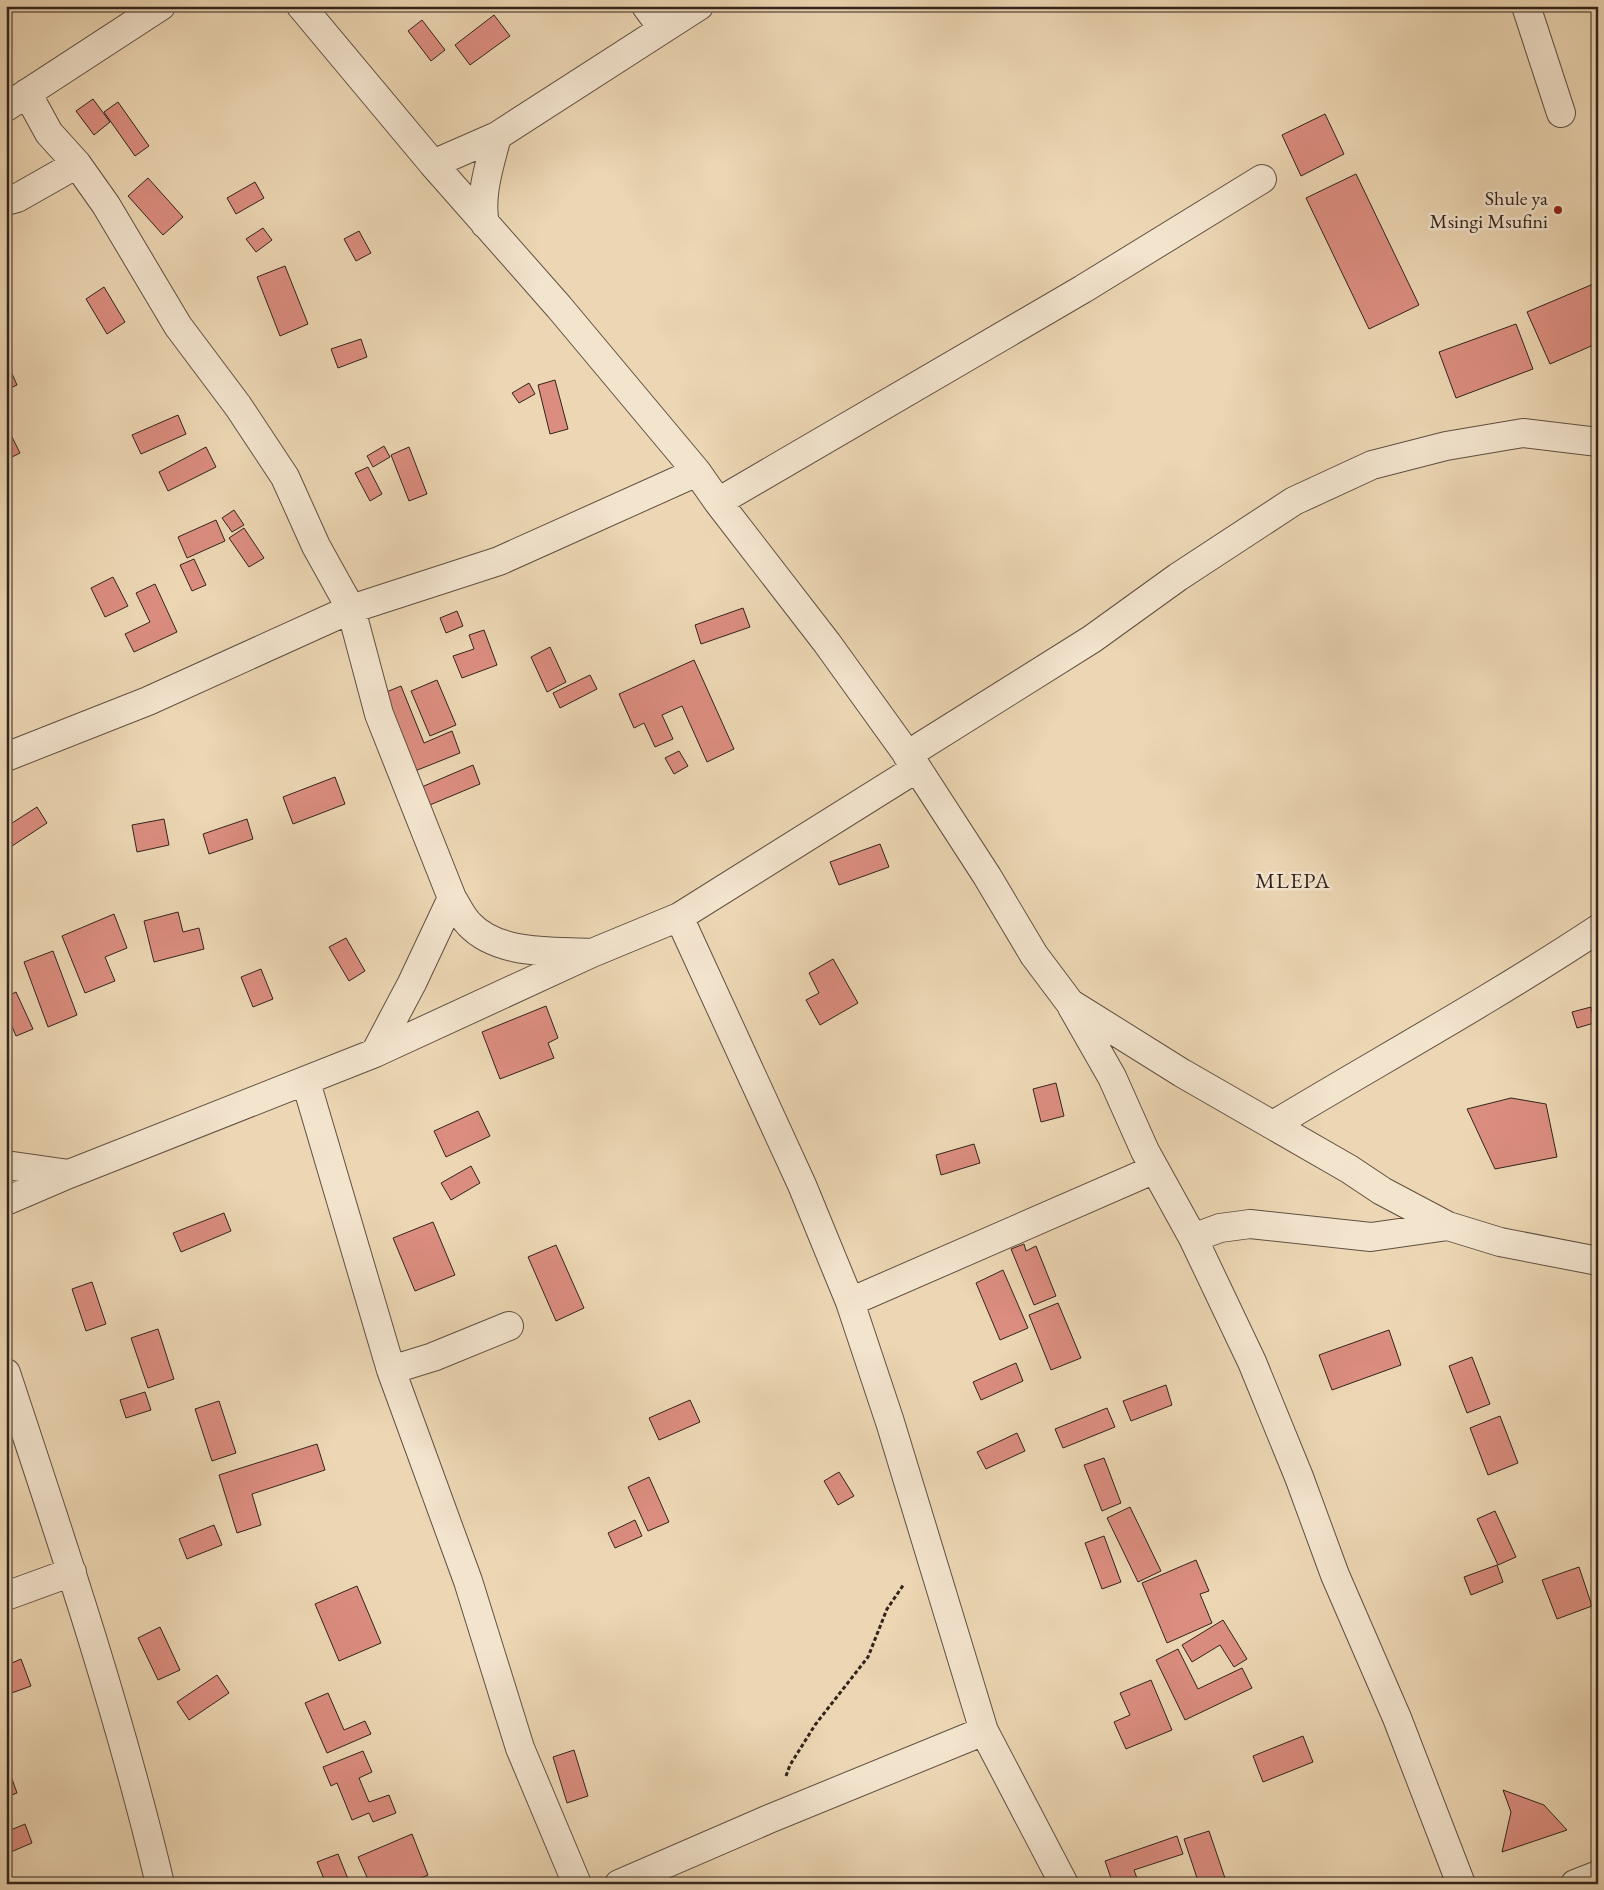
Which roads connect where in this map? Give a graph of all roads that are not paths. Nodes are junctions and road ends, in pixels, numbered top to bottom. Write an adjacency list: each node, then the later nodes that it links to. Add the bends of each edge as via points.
1 (161, 6): 7 (street)
2 (301, 6): 11 (street)
3 (646, 6): 6 (street)
4 (699, 6): 6 (street)
5 (1526, 6): 8 (street)
6 (663, 29): 9 (street)
7 (16, 100): 10 (street)
8 (1561, 113)
9 (497, 136): 11 (street); 14 (street, via 482,208)
10 (77, 164): 13 (street); 18 (street, via 106,205 178,326 238,406 285,477 316,546)
11 (433, 164): 14 (street)
12 (1262, 179): 17 (street, via 1083,289)
13 (6, 201)
14 (485, 224): 16 (street, via 566,314)
15 (1598, 442): 20 (street, via 1523,433 1446,446 1372,465 1294,502 1178,577)
16 (698, 472): 17 (street); 18 (street, via 499,561)
17 (718, 502): 20 (street, via 827,643)
18 (352, 609): 19 (street, via 148,701); 21 (street, via 379,714)
19 (6, 757)
20 (912, 762): 22 (street); 25 (street, via 1034,955)
21 (452, 898): 24 (street, via 469,924 487,939 514,947); 26 (street)
22 (679, 917): 24 (street); 36 (street, via 802,1185)
23 (1597, 932): 28 (street)
24 (592, 953): 26 (street)
25 (1070, 1003): 28 (street); 30 (street, via 1112,1077)
26 (375, 1053): 27 (street)
27 (306, 1082): 31 (street); 38 (street)
28 (1273, 1126): 33 (street)
29 (6, 1165): 31 (street)
30 (1155, 1169): 34 (street); 36 (street)
31 (69, 1174): 32 (street)
32 (6, 1201)
33 (1448, 1226): 34 (street, via 1371,1237 1250,1224 1220,1228); 35 (street, via 1500,1242)
34 (1193, 1238): 48 (street, via 1252,1362)
35 (1598, 1261)
36 (850, 1302): 42 (street)
37 (509, 1326): 38 (street)
38 (391, 1370): 45 (street, via 468,1581 520,1748)
39 (6, 1373): 40 (street)
40 (72, 1572): 41 (street); 44 (street, via 146,1821)
41 (6, 1596)
42 (984, 1731): 46 (street); 47 (street)
43 (1598, 1875): 49 (street)
44 (160, 1884)
45 (577, 1884)
46 (619, 1884)
47 (1064, 1884)
48 (1461, 1884)
49 (1575, 1884)

